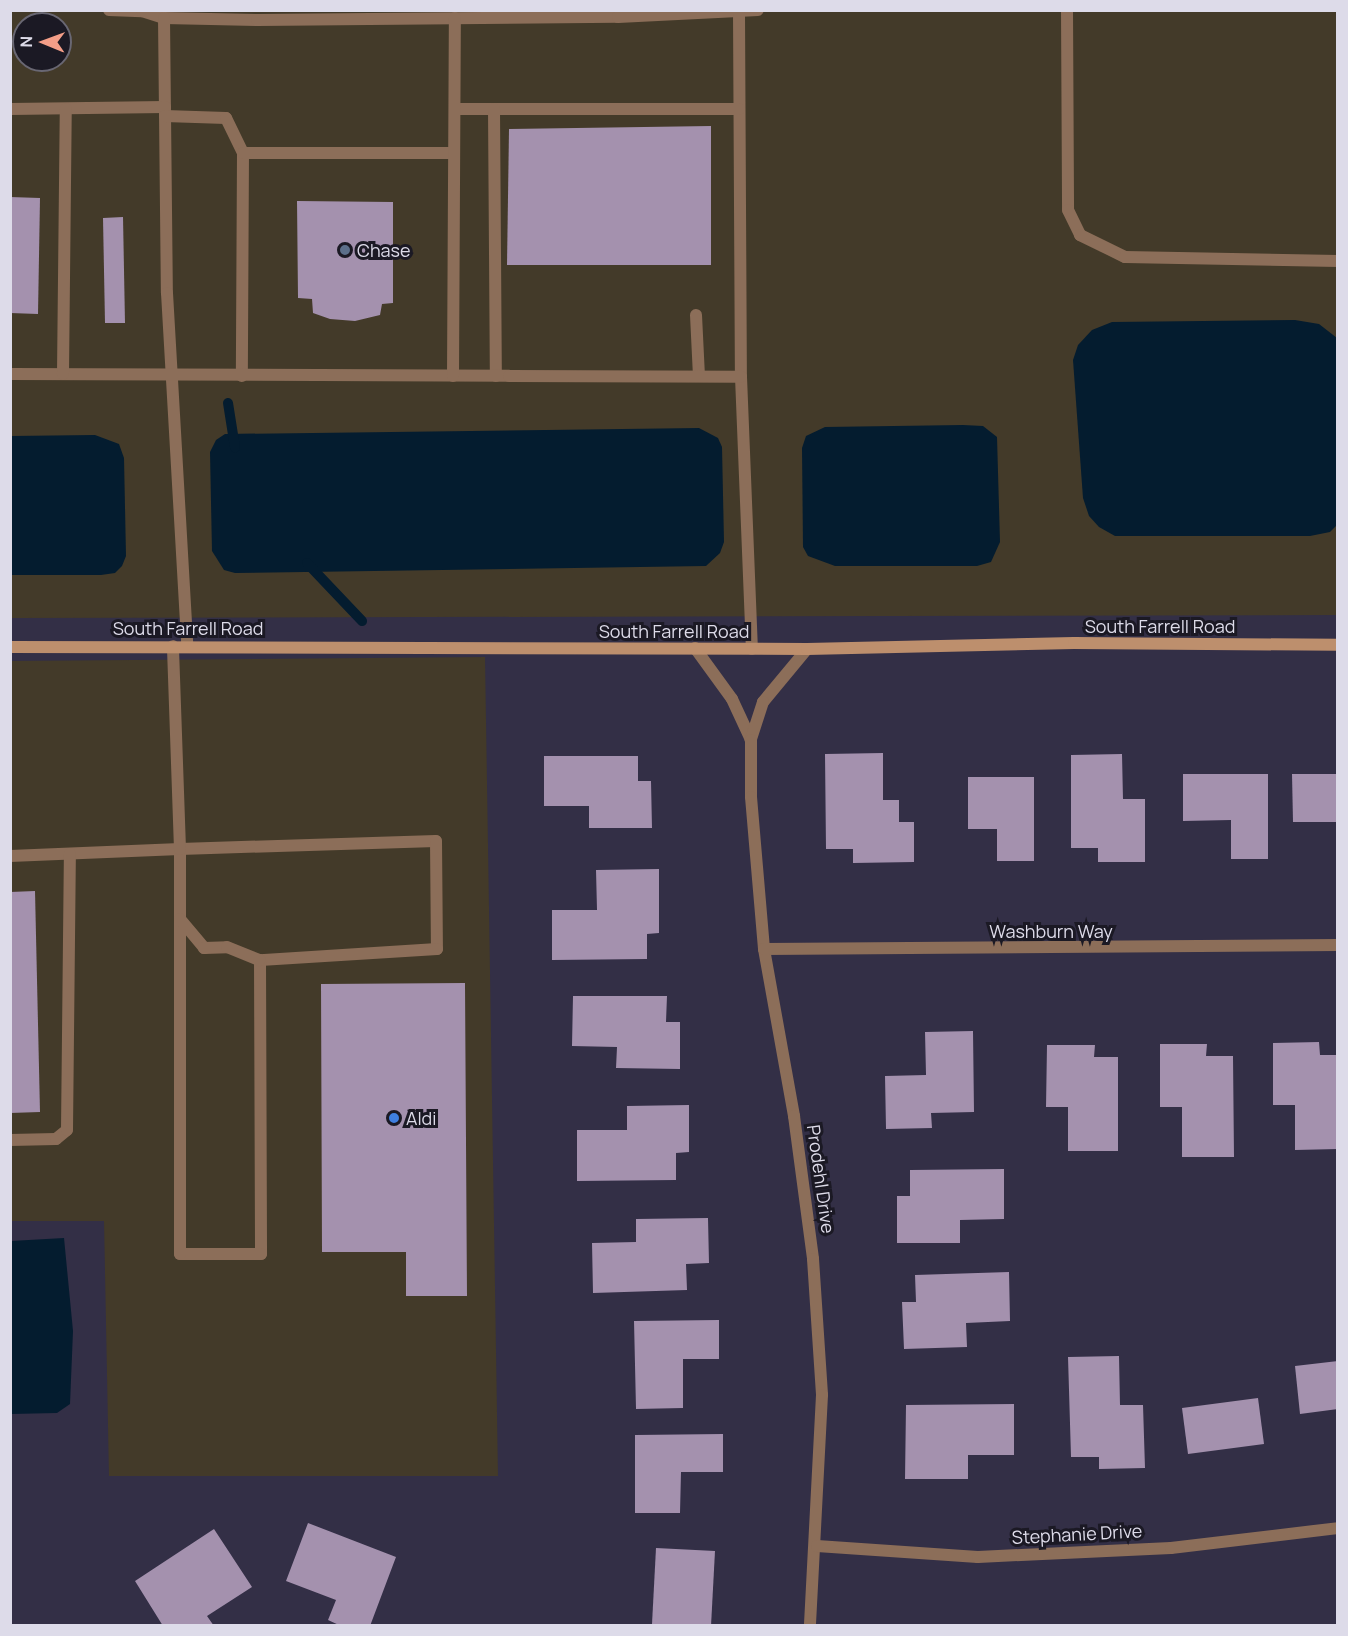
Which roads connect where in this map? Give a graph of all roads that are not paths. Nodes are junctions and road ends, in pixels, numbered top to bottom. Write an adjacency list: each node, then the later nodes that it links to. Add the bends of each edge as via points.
1 (109, 10): 5 (street, via 142,11)
2 (758, 10): 4 (street)
3 (1067, 10): 15 (street, via 1068,210 1080,235 1125,257)
4 (739, 13): 6 (street); 10 (street)
5 (164, 18): 6 (street); 12 (street)
6 (455, 18): 8 (street)
7 (66, 109): 11 (street); 12 (street); 18 (street)
8 (455, 109): 9 (street); 14 (street)
9 (494, 109): 10 (street); 22 (street)
10 (739, 109): 24 (street)
11 (10, 110)
12 (165, 111): 13 (street, via 226,118); 19 (street)
13 (243, 153): 14 (street); 20 (street)
14 (454, 153): 21 (street)
15 (1338, 261)
16 (696, 315): 23 (street)
17 (10, 374): 18 (street)
18 (63, 374): 19 (street)
19 (173, 376): 20 (street); 25 (street)
20 (242, 376): 21 (street)
21 (453, 376): 22 (street)
22 (496, 376): 23 (street)
23 (699, 376): 24 (street)
24 (741, 377): 30 (street)
25 (187, 645): 27 (street, South Farrell Road); 29 (street, South Farrell Road)
26 (1338, 645): 31 (street, South Farrell Road, via 1074,643)
27 (173, 646): 28 (street, South Farrell Road); 33 (street)
28 (10, 647)
29 (695, 648): 30 (street, South Farrell Road); 32 (street, Prodehl Drive, via 732,699)
30 (752, 649): 31 (street, South Farrell Road)
31 (807, 649): 32 (street, Prodehl Drive, via 763,702)
32 (751, 740): 38 (street, Prodehl Drive, via 751,797)
33 (180, 849): 34 (street); 36 (street); 39 (street, via 436,841 437,949)
34 (70, 854): 35 (street); 40 (street, via 67,1130 56,1139)
35 (10, 856)
36 (180, 919): 39 (street, via 204,948 227,947); 39 (street, via 180,1254 261,1254)
37 (1338, 945): 38 (street, Washburn Way)
38 (764, 949): 42 (street, Prodehl Drive, via 794,1116 813,1259 822,1395)
39 (260, 960)
40 (10, 1140)
41 (1338, 1528): 42 (street, Stephanie Drive, via 1171,1548 978,1557)
42 (817, 1546): 43 (street, Prodehl Drive)
43 (810, 1626)

